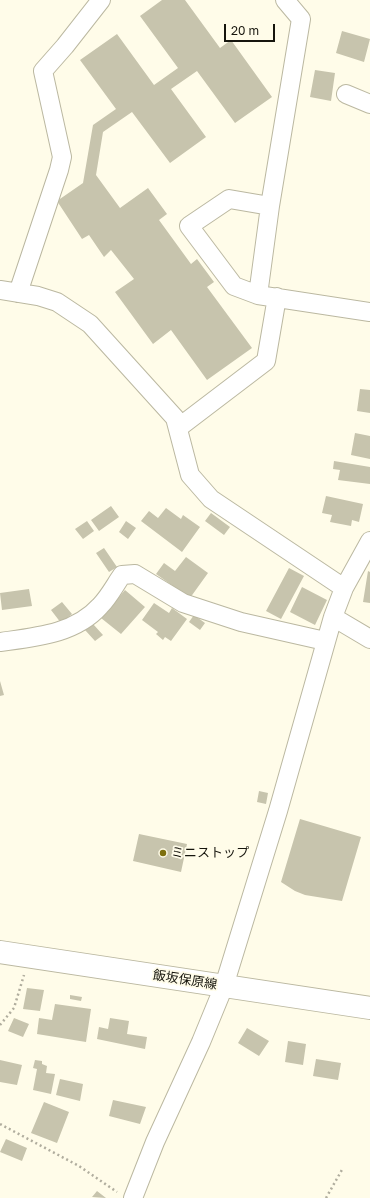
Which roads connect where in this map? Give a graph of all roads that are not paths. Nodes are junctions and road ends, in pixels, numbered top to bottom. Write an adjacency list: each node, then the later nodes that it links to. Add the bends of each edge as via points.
1 (101, 0): 7 (street, via 43,71 62,158)
2 (284, 0): 5 (street, via 301,19)
3 (346, 94): 4 (street)
4 (370, 104)
5 (270, 206): 8 (street); 8 (street, via 229,199 189,226 234,286)
6 (0, 290): 7 (street)
7 (18, 293): 11 (street, via 56,302 90,324 175,418)
8 (258, 295): 9 (street)
9 (277, 297): 10 (street); 11 (street, via 266,361)
10 (370, 312)
11 (178, 428): 13 (street, via 190,475 212,499)
12 (370, 541): 13 (street)
13 (344, 588): 14 (street)
14 (333, 617): 15 (street); 16 (street)
15 (370, 639)
16 (325, 641): 17 (street, via 241,622 183,603 135,574 122,575 101,606 80,624 42,636); 19 (street, via 278,811)
17 (0, 642)
18 (0, 952): 19 (main road, 飯坂保原線)
19 (224, 986): 20 (main road, 飯坂保原線); 21 (street, via 155,1142)
20 (370, 1008)
21 (126, 1196)

